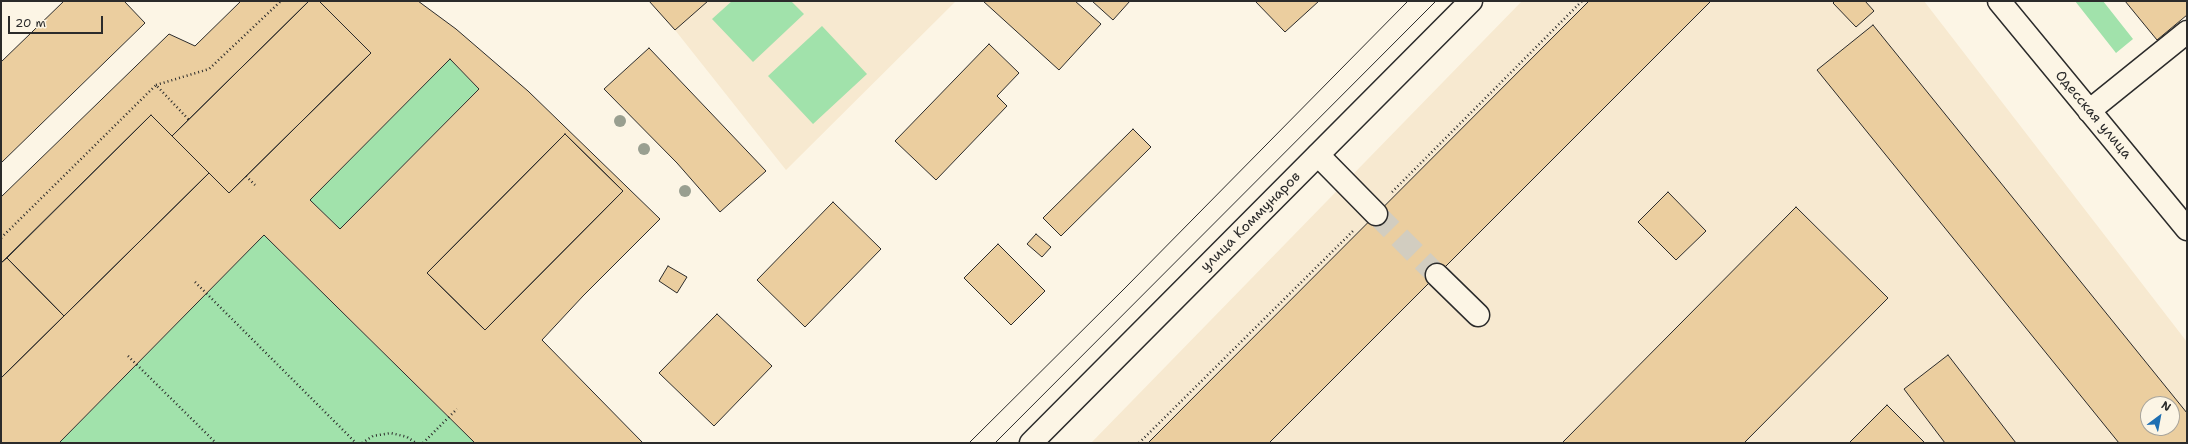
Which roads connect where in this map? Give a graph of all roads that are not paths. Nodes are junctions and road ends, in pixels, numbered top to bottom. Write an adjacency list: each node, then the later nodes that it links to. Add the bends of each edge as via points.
1 (1471, 1): 5 (main road, улица Коммунаров)
2 (1999, 1): 4 (main road, Одесская улица)
3 (2187, 32): 4 (main road)
4 (2089, 111): 7 (main road, Одесская улица)
5 (1318, 155): 6 (main road); 10 (main road, улица Коммунаров)
6 (1376, 214)
7 (2187, 229)
8 (1437, 275): 9 (main road)
9 (1478, 315)
10 (1031, 443)

